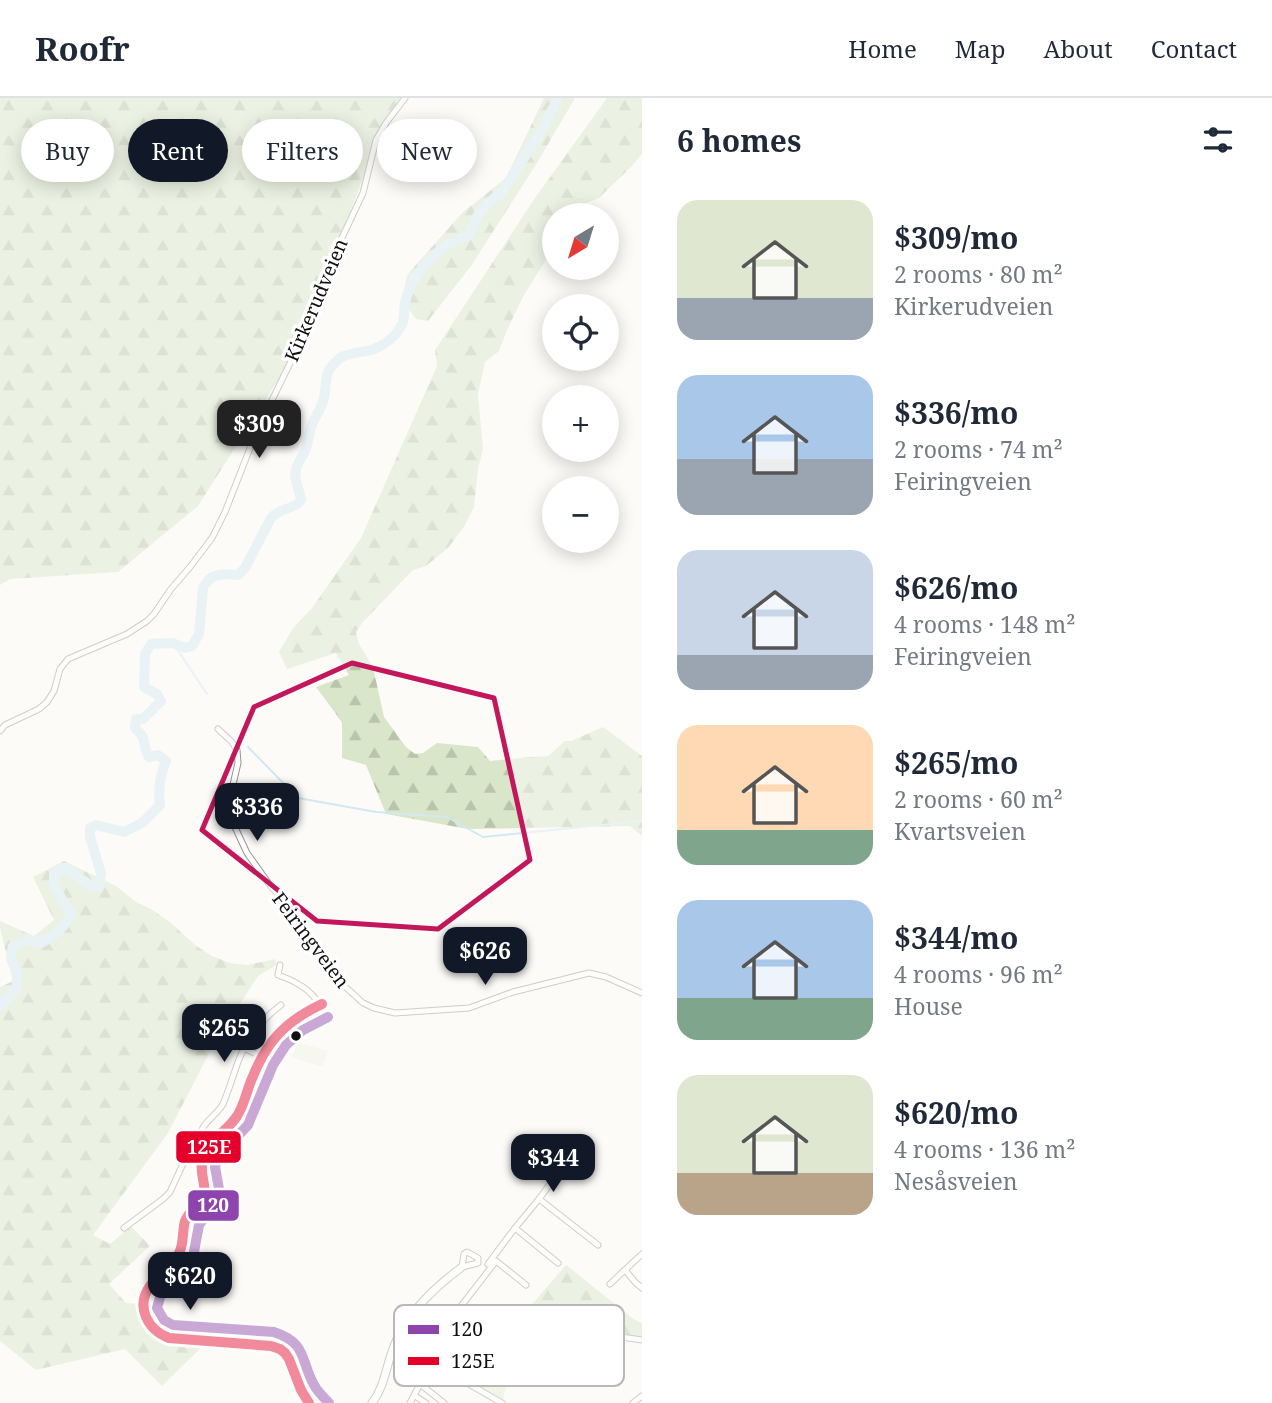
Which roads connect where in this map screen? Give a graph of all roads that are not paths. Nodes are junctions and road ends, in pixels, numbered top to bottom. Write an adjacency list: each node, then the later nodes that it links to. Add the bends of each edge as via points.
1 (405, 98): 2 (street, Kirkerudveien, via 376,140 363,193 333,257 316,310 256,433 212,538 147,621 68,659 47,702)
2 (1, 726)
3 (218, 729): 5 (street, Feiringveien, via 237,750 227,810 247,853 340,981 363,1003 395,1013 470,1008 589,973)
4 (280, 965): 7 (street, via 278,975 302,984)
5 (642, 993)
6 (281, 1005): 8 (street, via 266,1016)
7 (328, 1017): 9 (street, via 293,1037)
8 (244, 1048): 9 (street); 10 (street, via 222,1104 200,1131)
9 (273, 1062): 11 (street, via 250,1121)
10 (200, 1140): 11 (street, via 208,1140); 14 (street, via 192,1143 167,1196)
11 (223, 1152): 36 (street, via 215,1167 218,1200 200,1223 192,1258 158,1299 159,1314 176,1325 286,1335 299,1348 315,1390)
12 (559, 1172): 13 (street)
13 (539, 1199): 15 (street); 16 (street)
14 (124, 1228)
15 (516, 1228): 19 (street); 20 (street)
16 (598, 1245)
17 (642, 1254): 22 (street)
18 (478, 1263): 20 (street); 21 (street); 21 (street, via 467,1251)
19 (558, 1263)
20 (491, 1264): 24 (street, via 496,1261); 27 (street)
21 (462, 1267): 26 (street)
22 (625, 1270): 23 (street); 25 (street)
23 (610, 1284)
24 (526, 1285)
25 (642, 1286)
26 (421, 1305)
27 (461, 1305)
28 (624, 1337): 29 (street)
29 (642, 1340)
30 (394, 1347): 37 (street)
31 (419, 1386): 34 (street)
32 (423, 1386): 40 (street)
33 (472, 1386): 41 (street)
34 (415, 1396): 38 (street); 39 (street)
35 (642, 1396): 42 (street)
36 (329, 1403)
37 (372, 1403)
38 (410, 1403)
39 (426, 1403)
40 (444, 1403)
41 (502, 1403)
42 (633, 1403)

